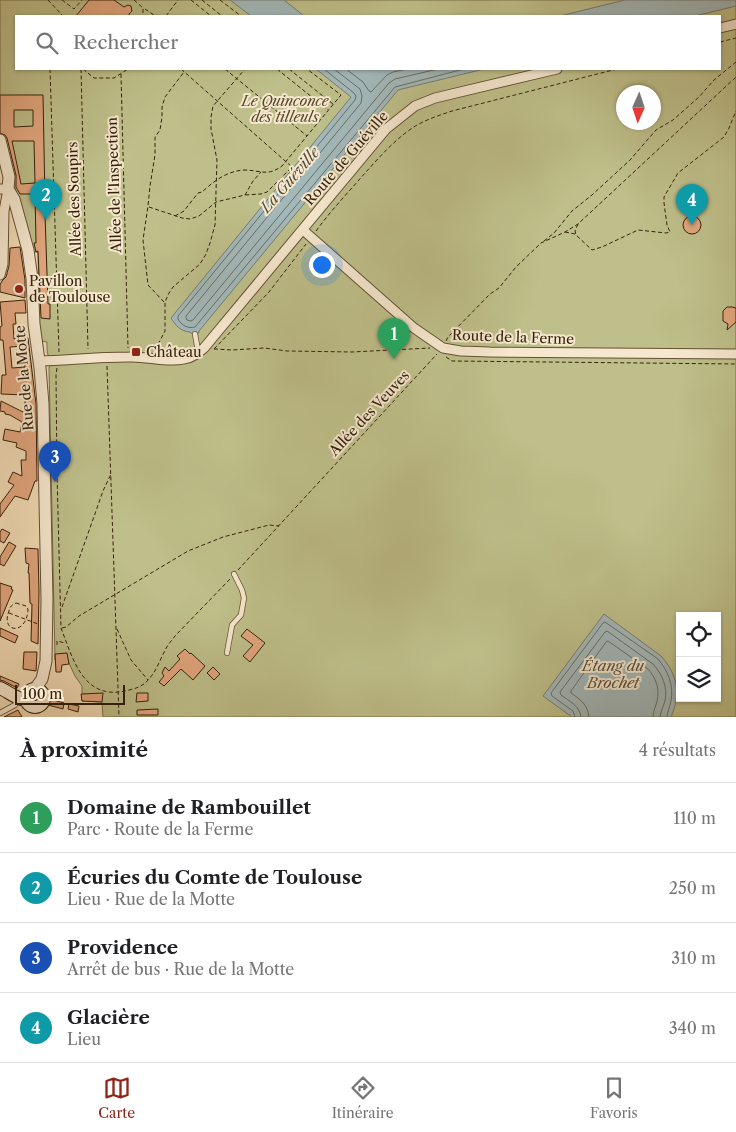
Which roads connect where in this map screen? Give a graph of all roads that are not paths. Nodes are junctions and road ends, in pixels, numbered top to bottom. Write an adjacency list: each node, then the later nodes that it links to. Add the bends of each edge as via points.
1 (736, 24): 2 (street)
2 (721, 28)
3 (553, 70): 6 (street, Route de Guéville, via 435,98 415,106 386,129)
4 (0, 140): 5 (street, Rue de la Motte, via 9,177)
5 (4, 189): 7 (street); 11 (street, Rue de la Motte, via 14,199 28,250)
6 (303, 230): 9 (street, Route de Guéville); 10 (street, Route de la Ferme, via 414,328 443,348 490,352)
7 (0, 275)
8 (195, 334): 9 (lane)
9 (201, 350): 11 (street, via 178,360 129,356)
10 (736, 354)
11 (39, 361): 15 (street, Rue de la Motte, via 44,434 47,598 44,626 51,646 50,676)
12 (234, 574): 13 (lane, via 244,598 241,615 232,625)
13 (227, 654)
14 (0, 688): 16 (main road)
15 (39, 691): 16 (main road, via 45,698 41,706)
16 (29, 706): 17 (lane, via 15,705)
17 (0, 713)

